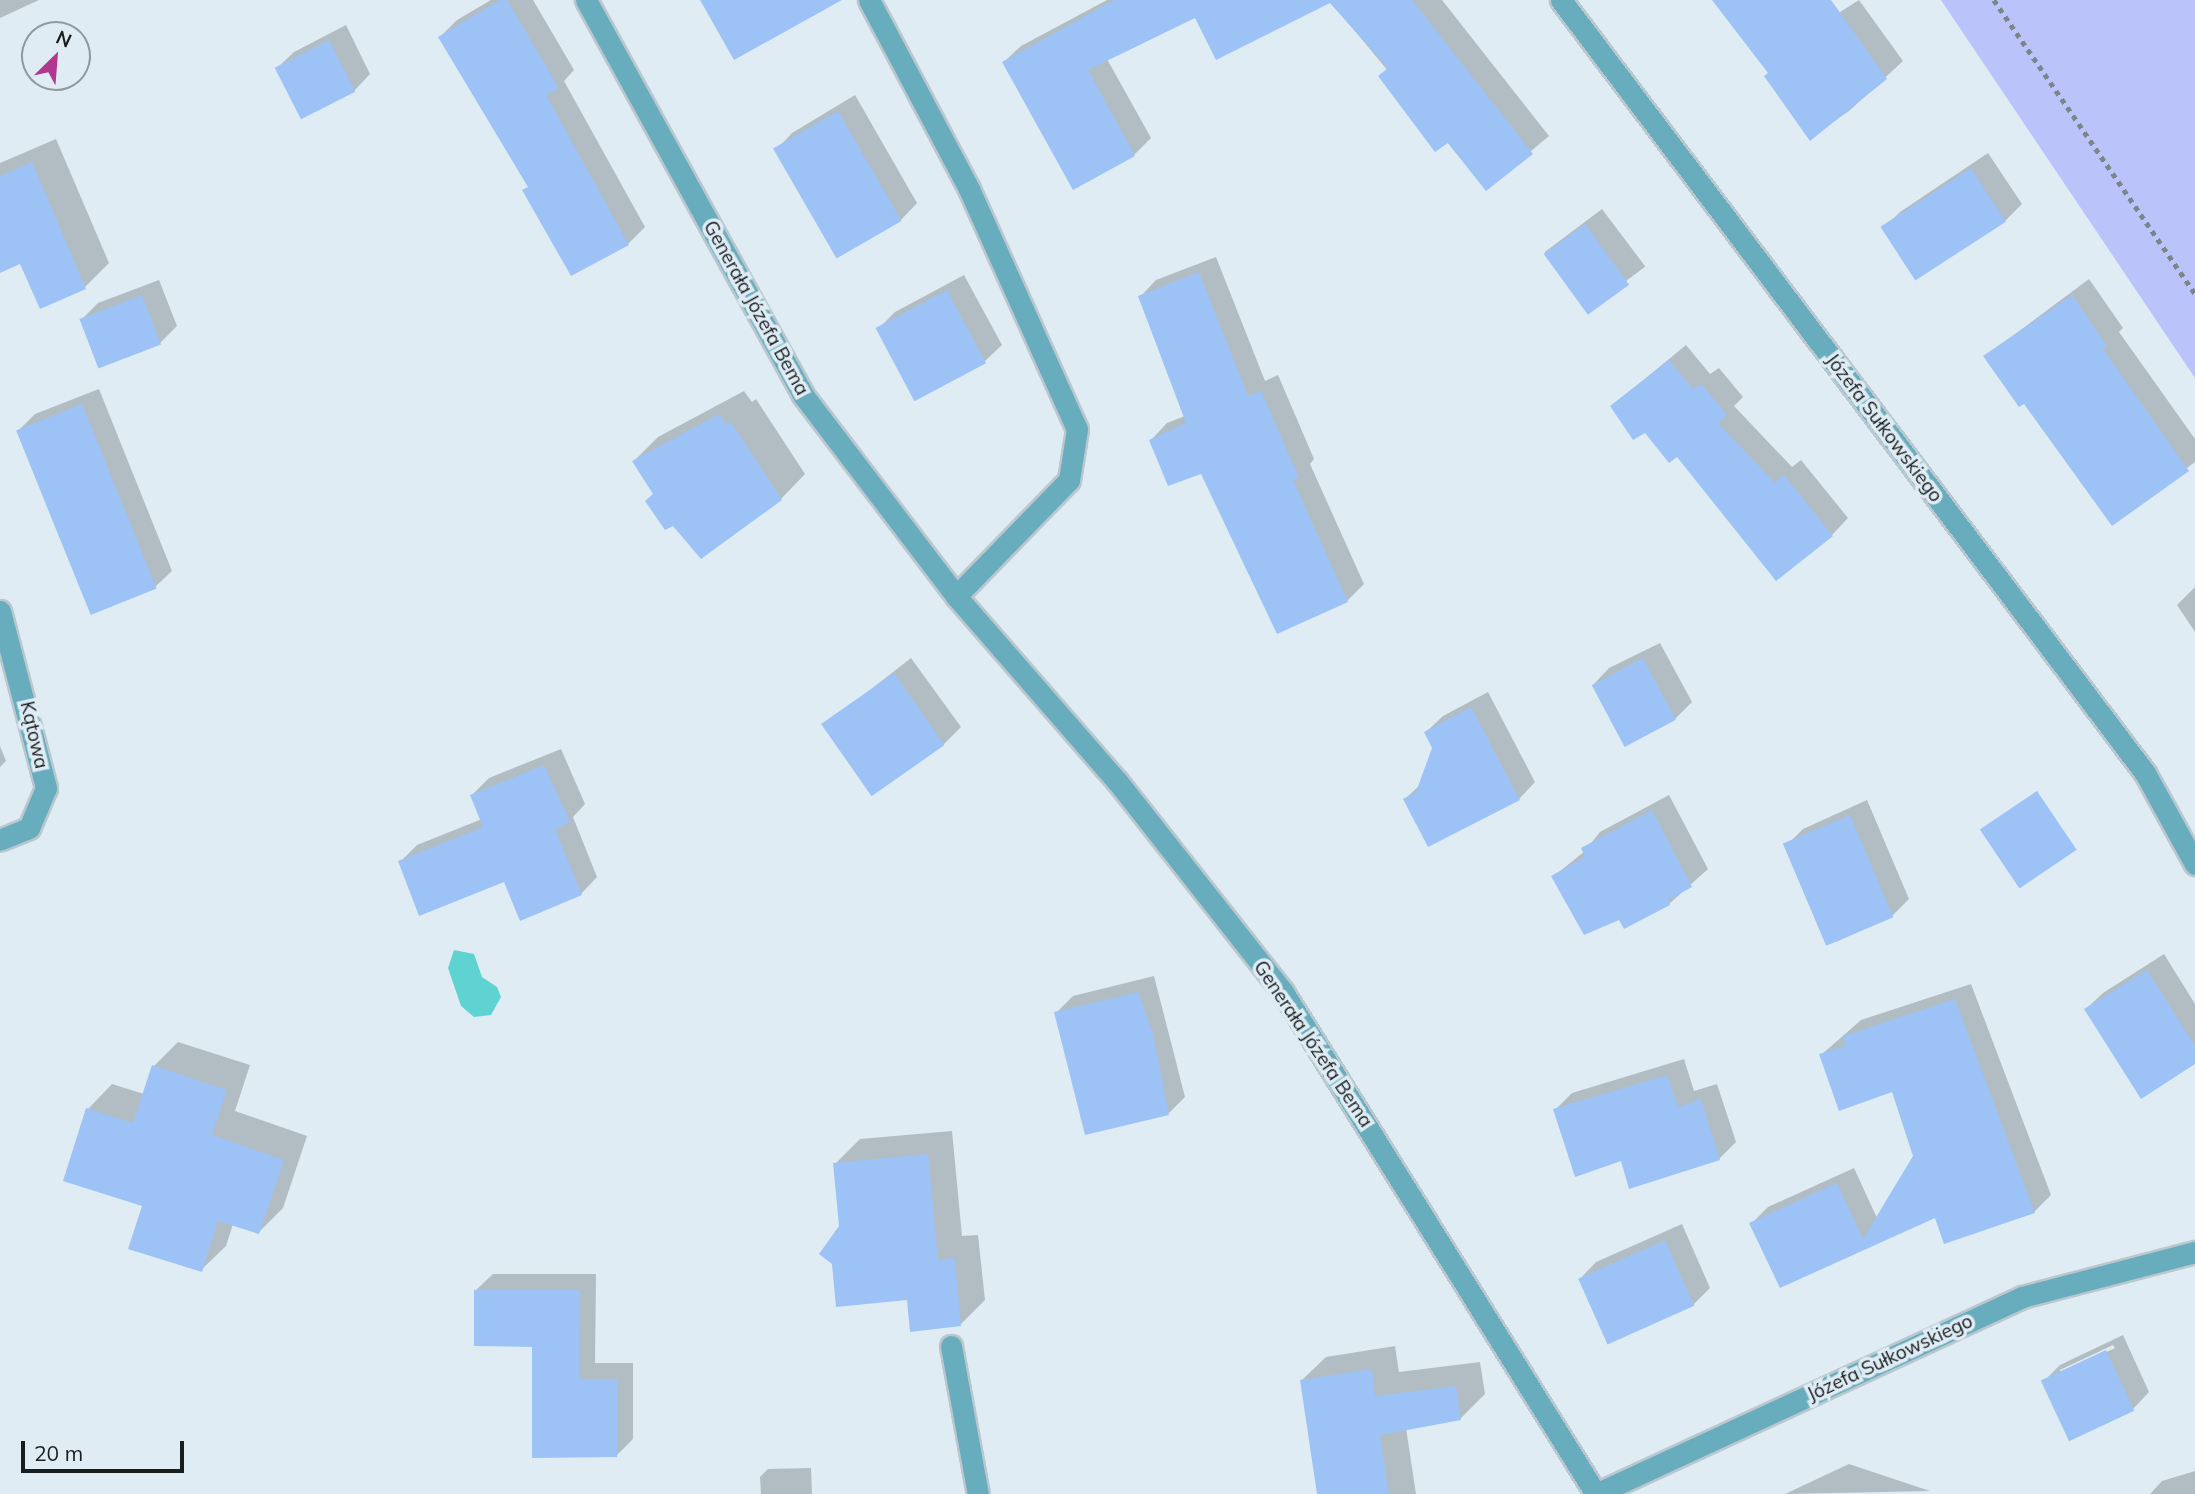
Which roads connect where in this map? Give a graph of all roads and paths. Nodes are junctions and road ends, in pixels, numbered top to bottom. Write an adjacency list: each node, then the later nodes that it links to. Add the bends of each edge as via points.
1 (586, 0): 6 (street, Generała Józefa Bema, via 803,395)
2 (869, 0): 6 (street, via 968,189 1077,429 1069,480)
3 (1561, 0): 9 (street, Józefa Sułkowskiego, via 2145,773)
4 (1994, 0): 5 (path)
5 (2195, 293)
6 (956, 596): 13 (street, Generała Józefa Bema, via 1117,781 1283,992)
7 (0, 611): 8 (street, Kątowa, via 46,788 29,828)
8 (0, 840)
9 (2195, 864)
10 (2195, 1252): 13 (street, Józefa Sułkowskiego, via 2022,1297)
11 (951, 1346): 12 (street)
12 (978, 1494)
13 (1596, 1494)

